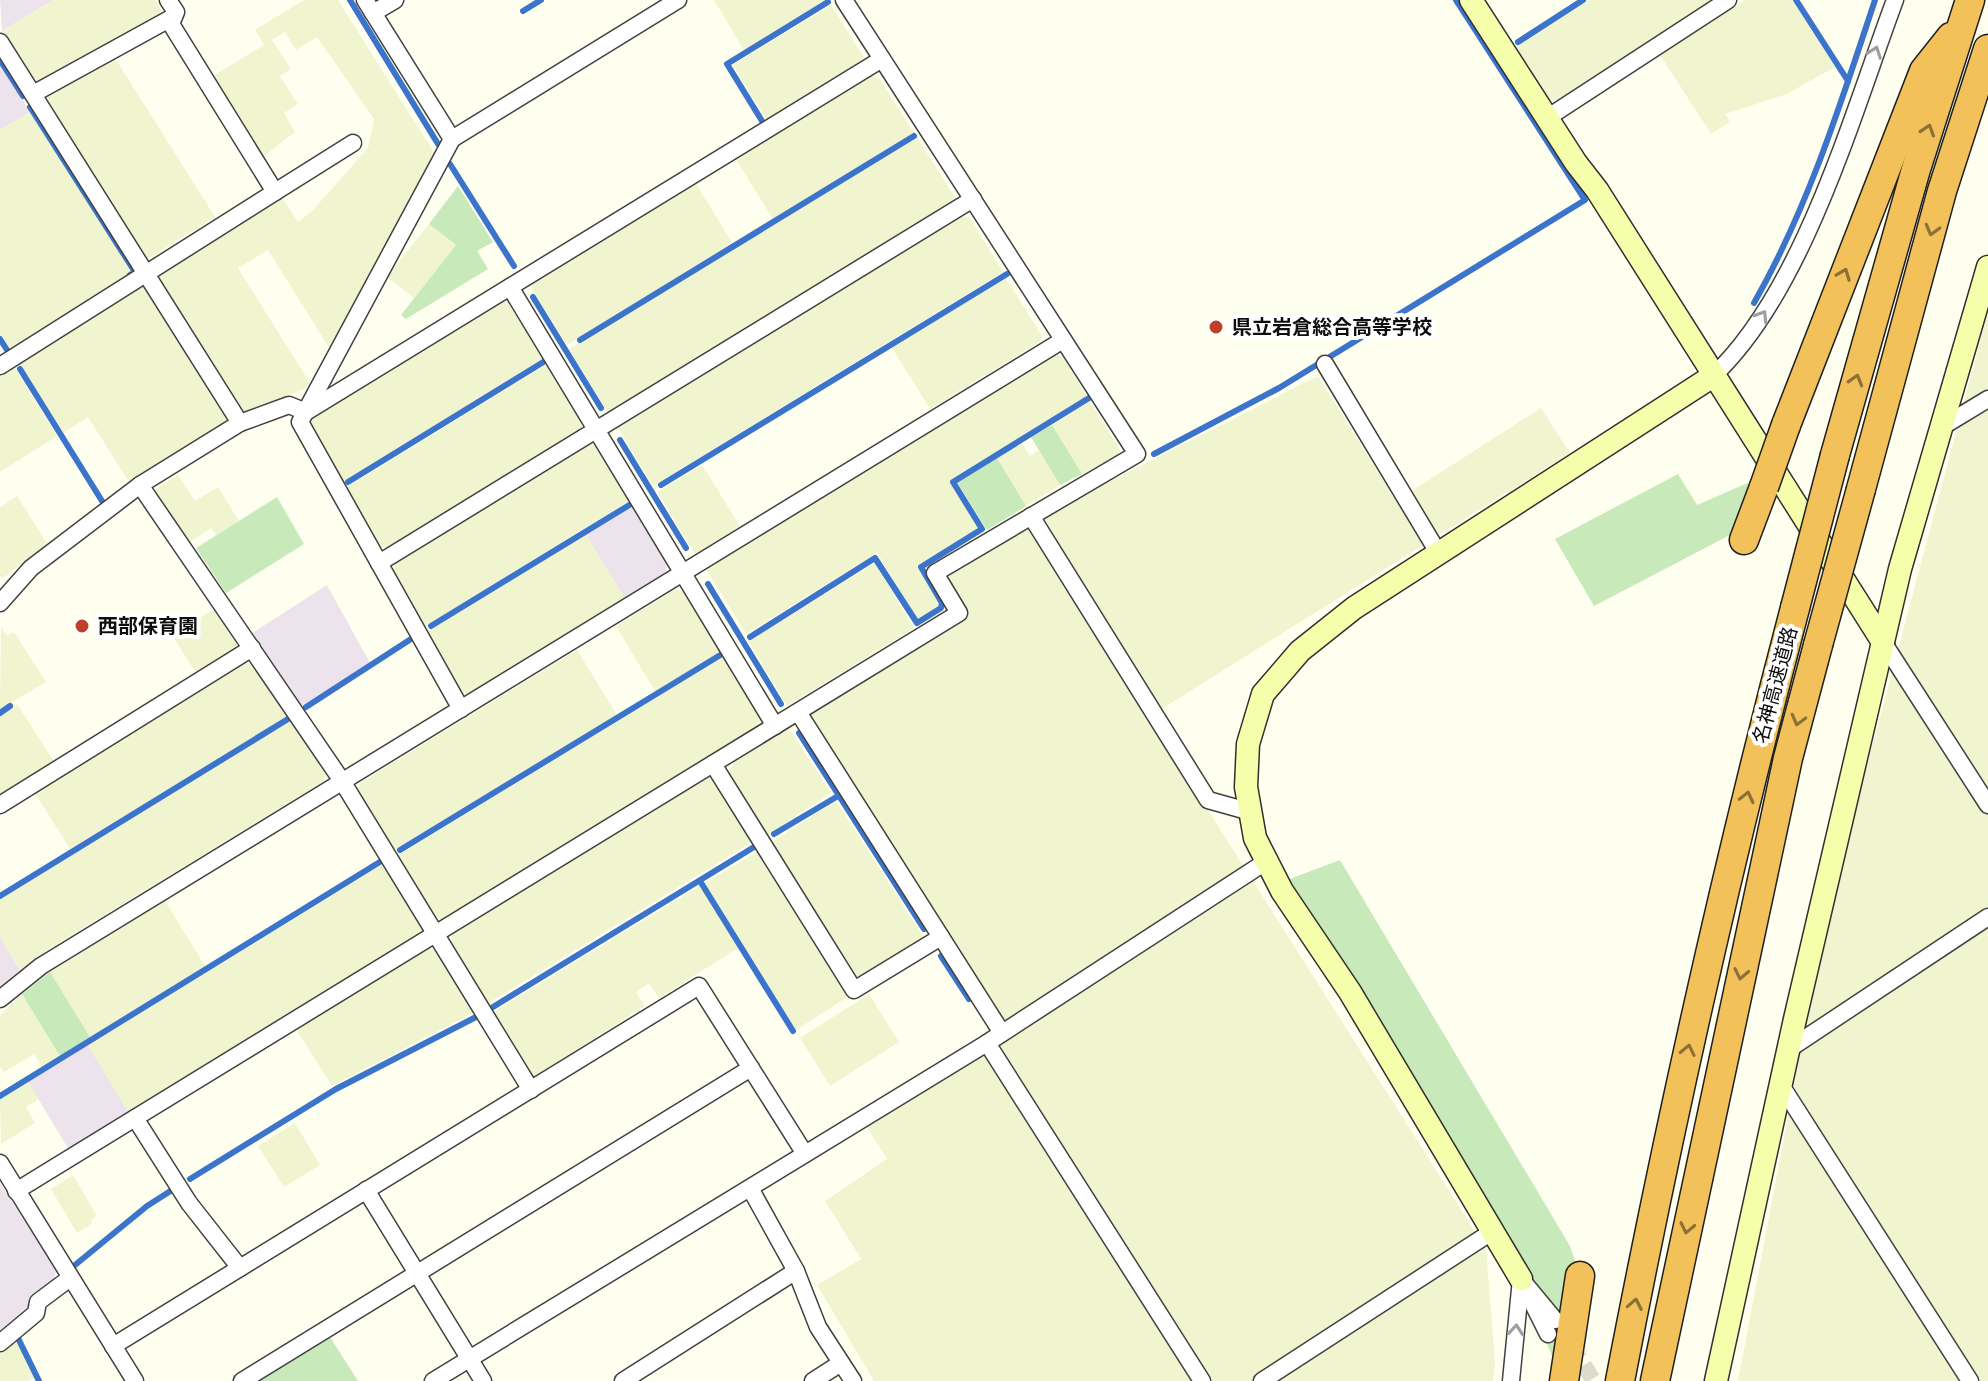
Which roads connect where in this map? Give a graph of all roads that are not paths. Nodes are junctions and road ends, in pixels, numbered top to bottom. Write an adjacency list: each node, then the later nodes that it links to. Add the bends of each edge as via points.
1 (168, 0): 10 (street, via 176,12)
2 (395, 0): 8 (street)
3 (678, 0): 16 (street)
4 (844, 0): 13 (street)
5 (1471, 0): 15 (street)
6 (1728, 0): 15 (street)
7 (1895, 0): 26 (street, one-way to 7, via 1737,353 1796,255)
8 (369, 7): 16 (street)
9 (1966, 11): 34 (highway, one-way to 9, bridge, via 1924,71); 89 (highway, 名神高速道路, one-way to 9, bridge, via 1757,752 1835,455)
10 (173, 17): 14 (street); 18 (street, via 171,24)
11 (0, 42): 14 (street)
12 (1988, 49): 90 (highway, 名神高速道路, one-way to 90, bridge, via 1942,191 1788,758)
13 (882, 59): 19 (street); 22 (street)
14 (33, 94): 21 (street)
15 (1547, 118): 26 (street)
16 (452, 139): 28 (street)
17 (353, 143): 18 (street)
18 (275, 192): 21 (street)
19 (973, 199): 23 (street); 31 (street)
20 (1988, 267): 30 (street)
21 (146, 274): 25 (street); 29 (street)
22 (510, 287): 28 (street); 31 (street)
23 (1063, 340): 33 (street, via 1137,454); 37 (street)
24 (1325, 364): 35 (street)
25 (0, 366)
26 (1713, 376): 35 (street); 39 (street)
27 (1988, 399): 30 (street)
28 (306, 412): 29 (street, via 289,405); 36 (street, via 300,422)
29 (240, 423): 32 (street)
30 (1940, 428): 39 (street)
31 (596, 430): 36 (street); 37 (street)
32 (140, 485): 38 (street); 40 (street)
33 (1031, 516): 42 (street, via 935,573 959,613); 48 (street, via 1208,800)
34 (1744, 540)
35 (1439, 554): 48 (street, via 1354,608 1300,651 1263,694 1248,744)
36 (379, 563): 41 (street)
37 (683, 573): 41 (street); 43 (street)
38 (2, 596)
39 (1883, 642): 47 (street); 56 (street)
40 (252, 648): 45 (street); 46 (street)
41 (461, 709): 45 (street)
42 (798, 712): 43 (street); 52 (street)
43 (775, 726): 44 (street)
44 (713, 764): 51 (street); 52 (street, via 854,990)
45 (342, 781): 51 (street); 53 (street, via 41,966)
46 (0, 805)
47 (1988, 805)
48 (1251, 812): 49 (street, via 1255,838)
49 (1267, 861): 54 (street); 66 (street)
50 (1988, 917): 56 (street)
51 (435, 934): 59 (street); 60 (street)
52 (941, 937): 54 (street)
53 (0, 999)
54 (1002, 1033): 55 (street)
55 (987, 1043): 61 (street); 85 (street)
56 (1789, 1049): 58 (street)
57 (751, 1068): 59 (street, via 699,986); 61 (street); 69 (street)
58 (1781, 1085): 91 (street); 92 (street)
59 (531, 1090): 64 (street)
60 (135, 1118): 65 (street); 67 (street, via 189,1203)
61 (805, 1154): 63 (street)
62 (0, 1163): 65 (street)
63 (750, 1188): 68 (street); 76 (street)
64 (366, 1190): 67 (street); 69 (street)
65 (16, 1191): 71 (street)
66 (1493, 1231): 72 (street); 86 (street)
67 (240, 1268): 75 (street)
68 (796, 1271): 77 (street, via 818,1327); 82 (street)
69 (417, 1273): 76 (street); 79 (street)
70 (1580, 1276): 88 (highway)
71 (70, 1278): 74 (street, via 38,1302 36,1313); 75 (street)
72 (1524, 1283): 73 (street); 87 (street, one-way to 72)
73 (1551, 1327)
74 (0, 1343)
75 (113, 1346): 78 (street)
76 (470, 1359): 80 (street); 81 (street)
77 (841, 1363): 83 (street); 84 (street)
78 (135, 1381)
79 (242, 1381)
80 (433, 1381)
81 (483, 1381)
82 (623, 1381)
83 (813, 1381)
84 (853, 1381)
85 (1202, 1381)
86 (1262, 1381)
87 (1511, 1381)
88 (1564, 1381)
89 (1620, 1381)
90 (1655, 1381)
91 (1716, 1381)
92 (1970, 1381)

